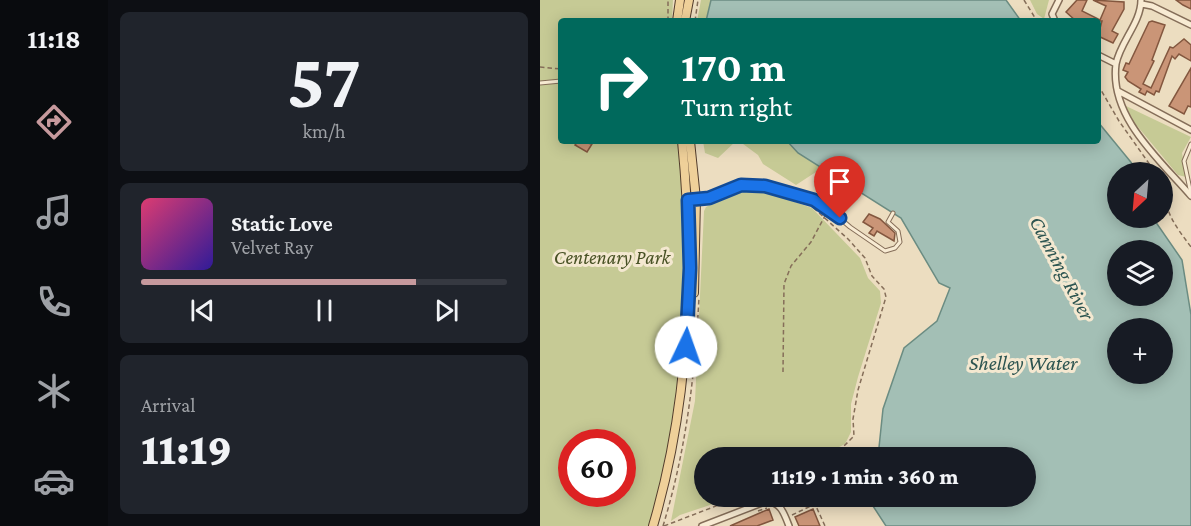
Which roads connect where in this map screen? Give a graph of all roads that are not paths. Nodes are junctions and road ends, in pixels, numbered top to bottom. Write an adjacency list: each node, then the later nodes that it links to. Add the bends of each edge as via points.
1 (680, 0): 5 (main road)
2 (689, 0): 6 (main road)
3 (1059, 0): 7 (street)
4 (1142, 2): 8 (street); 10 (street)
5 (677, 18)
6 (686, 18)
7 (1054, 18)
8 (1191, 25)
9 (1101, 56): 10 (street)
10 (1116, 64): 13 (street)
11 (558, 81): 12 (lane)
12 (540, 82)
13 (1118, 91): 14 (street); 18 (street, via 1129,122)
14 (1191, 130)
15 (683, 144): 19 (main road)
16 (690, 144): 19 (main road)
17 (1191, 144): 18 (lane, via 1184,161)
18 (1191, 196)
19 (692, 200): 20 (lane, via 749,184 797,193 829,209 885,251 900,242 898,231 888,222); 21 (main road, via 683,378 671,459); 22 (main road, via 697,257 686,405)
20 (893, 213)
21 (653, 526)
22 (661, 526)
23 (702, 526): 24 (street, via 767,501 776,502)
24 (789, 526)

